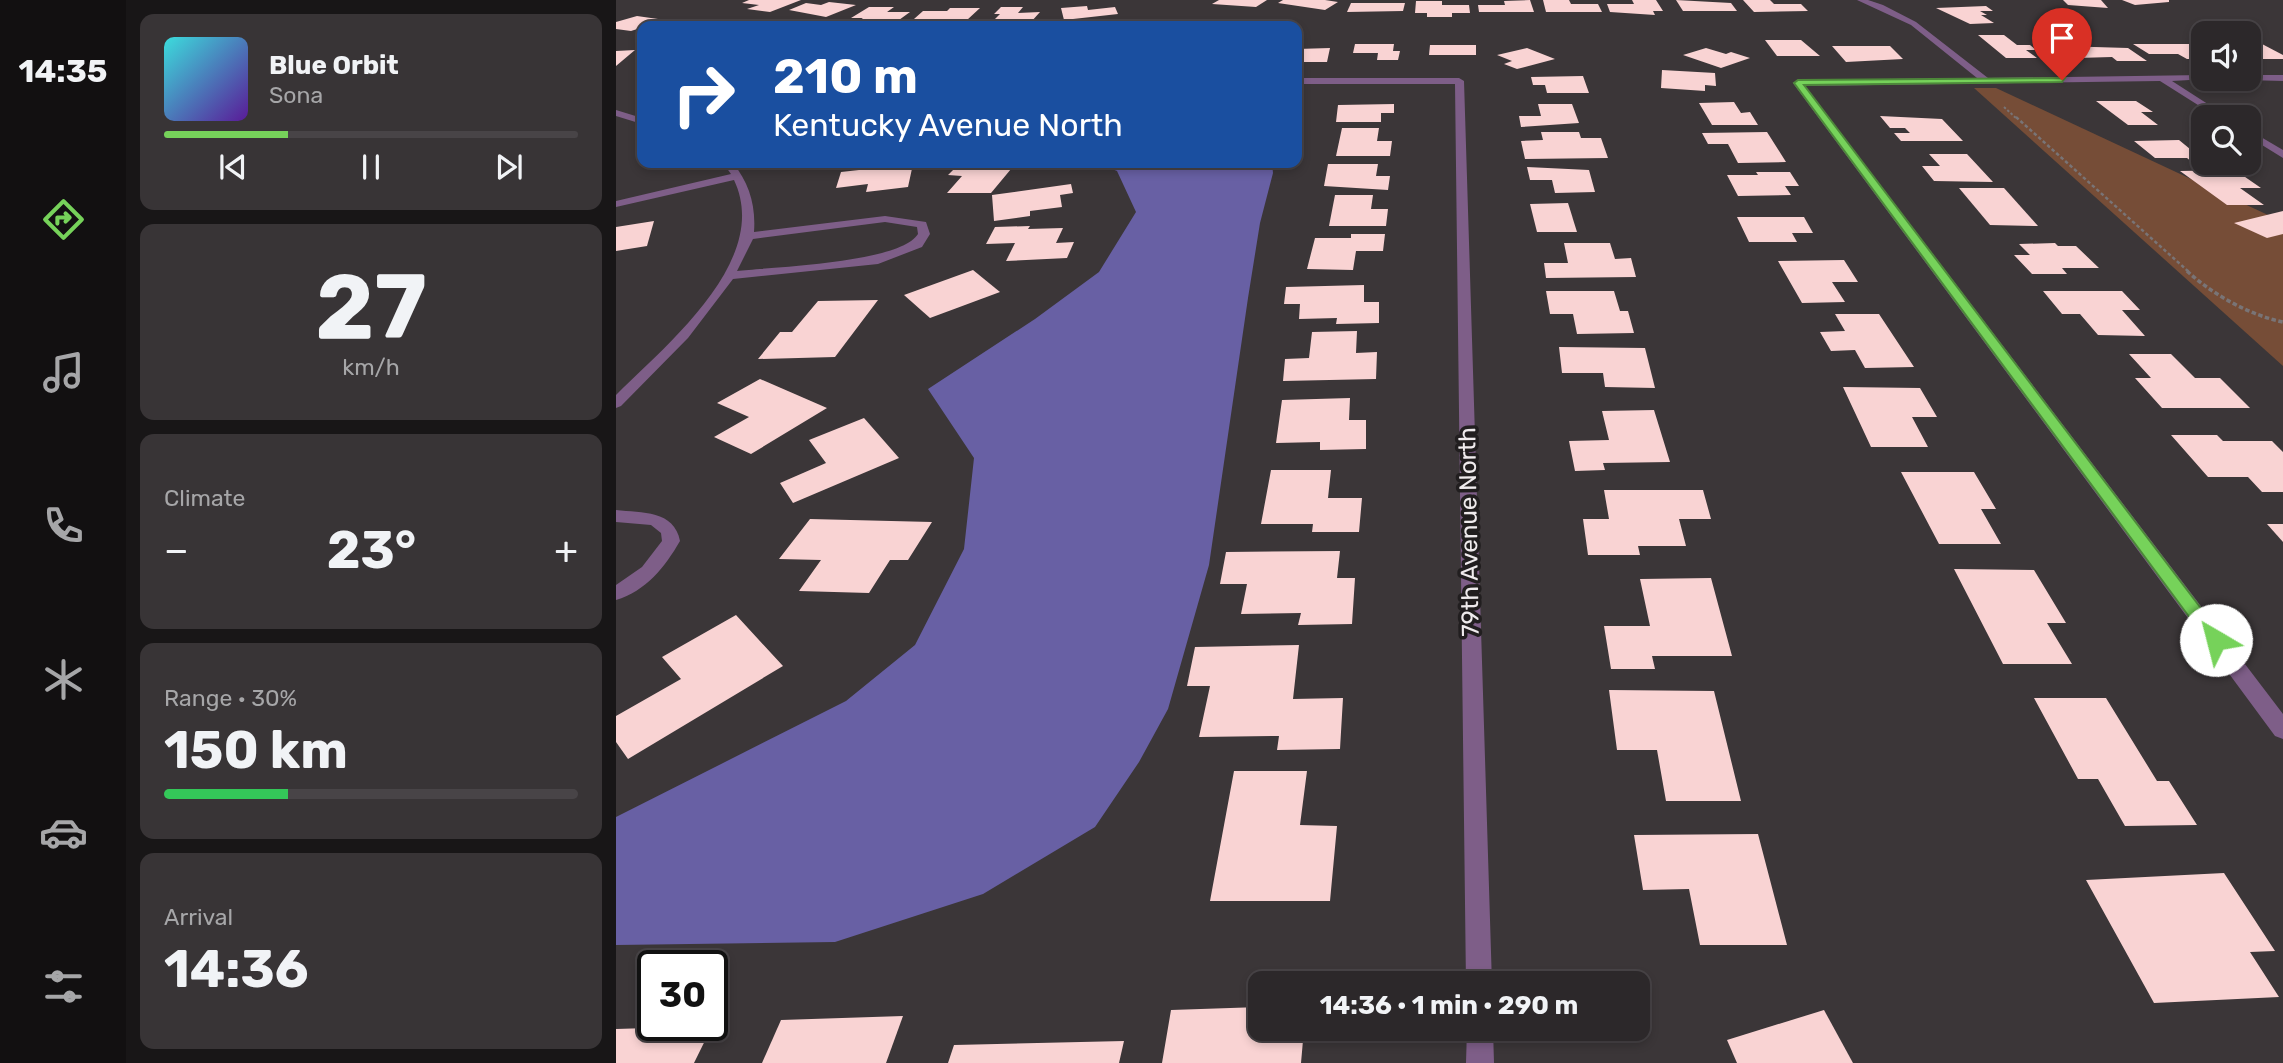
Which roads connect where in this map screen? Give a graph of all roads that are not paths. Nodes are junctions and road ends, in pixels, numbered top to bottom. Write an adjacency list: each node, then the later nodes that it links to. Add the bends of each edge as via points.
1 (1860, 0): 7 (street, via 1920,25)
2 (2191, 78): 5 (street)
3 (2261, 78): 4 (street)
4 (2283, 78)
5 (2162, 79): 7 (street); 8 (street)
6 (1302, 81): 22 (street, 79th Avenue North, via 1459,81)
7 (1986, 81): 21 (street, via 1798,83)
8 (2204, 105)
9 (616, 113): 10 (street)
10 (637, 119)
11 (2261, 141): 12 (street)
12 (2283, 155)
13 (732, 168): 14 (street)
14 (738, 176): 15 (street); 16 (street, via 746,191)
15 (616, 204)
16 (748, 236): 17 (street); 17 (street, via 885,219 922,224 924,234 918,244 878,260)
17 (729, 276): 18 (street, via 678,339)
18 (616, 403)
19 (616, 516): 20 (street, via 655,520 669,530 671,541 661,560 642,578)
20 (616, 593)
21 (2283, 730)
22 (1479, 971)
23 (1480, 1041): 24 (street)
24 (1480, 1063)

